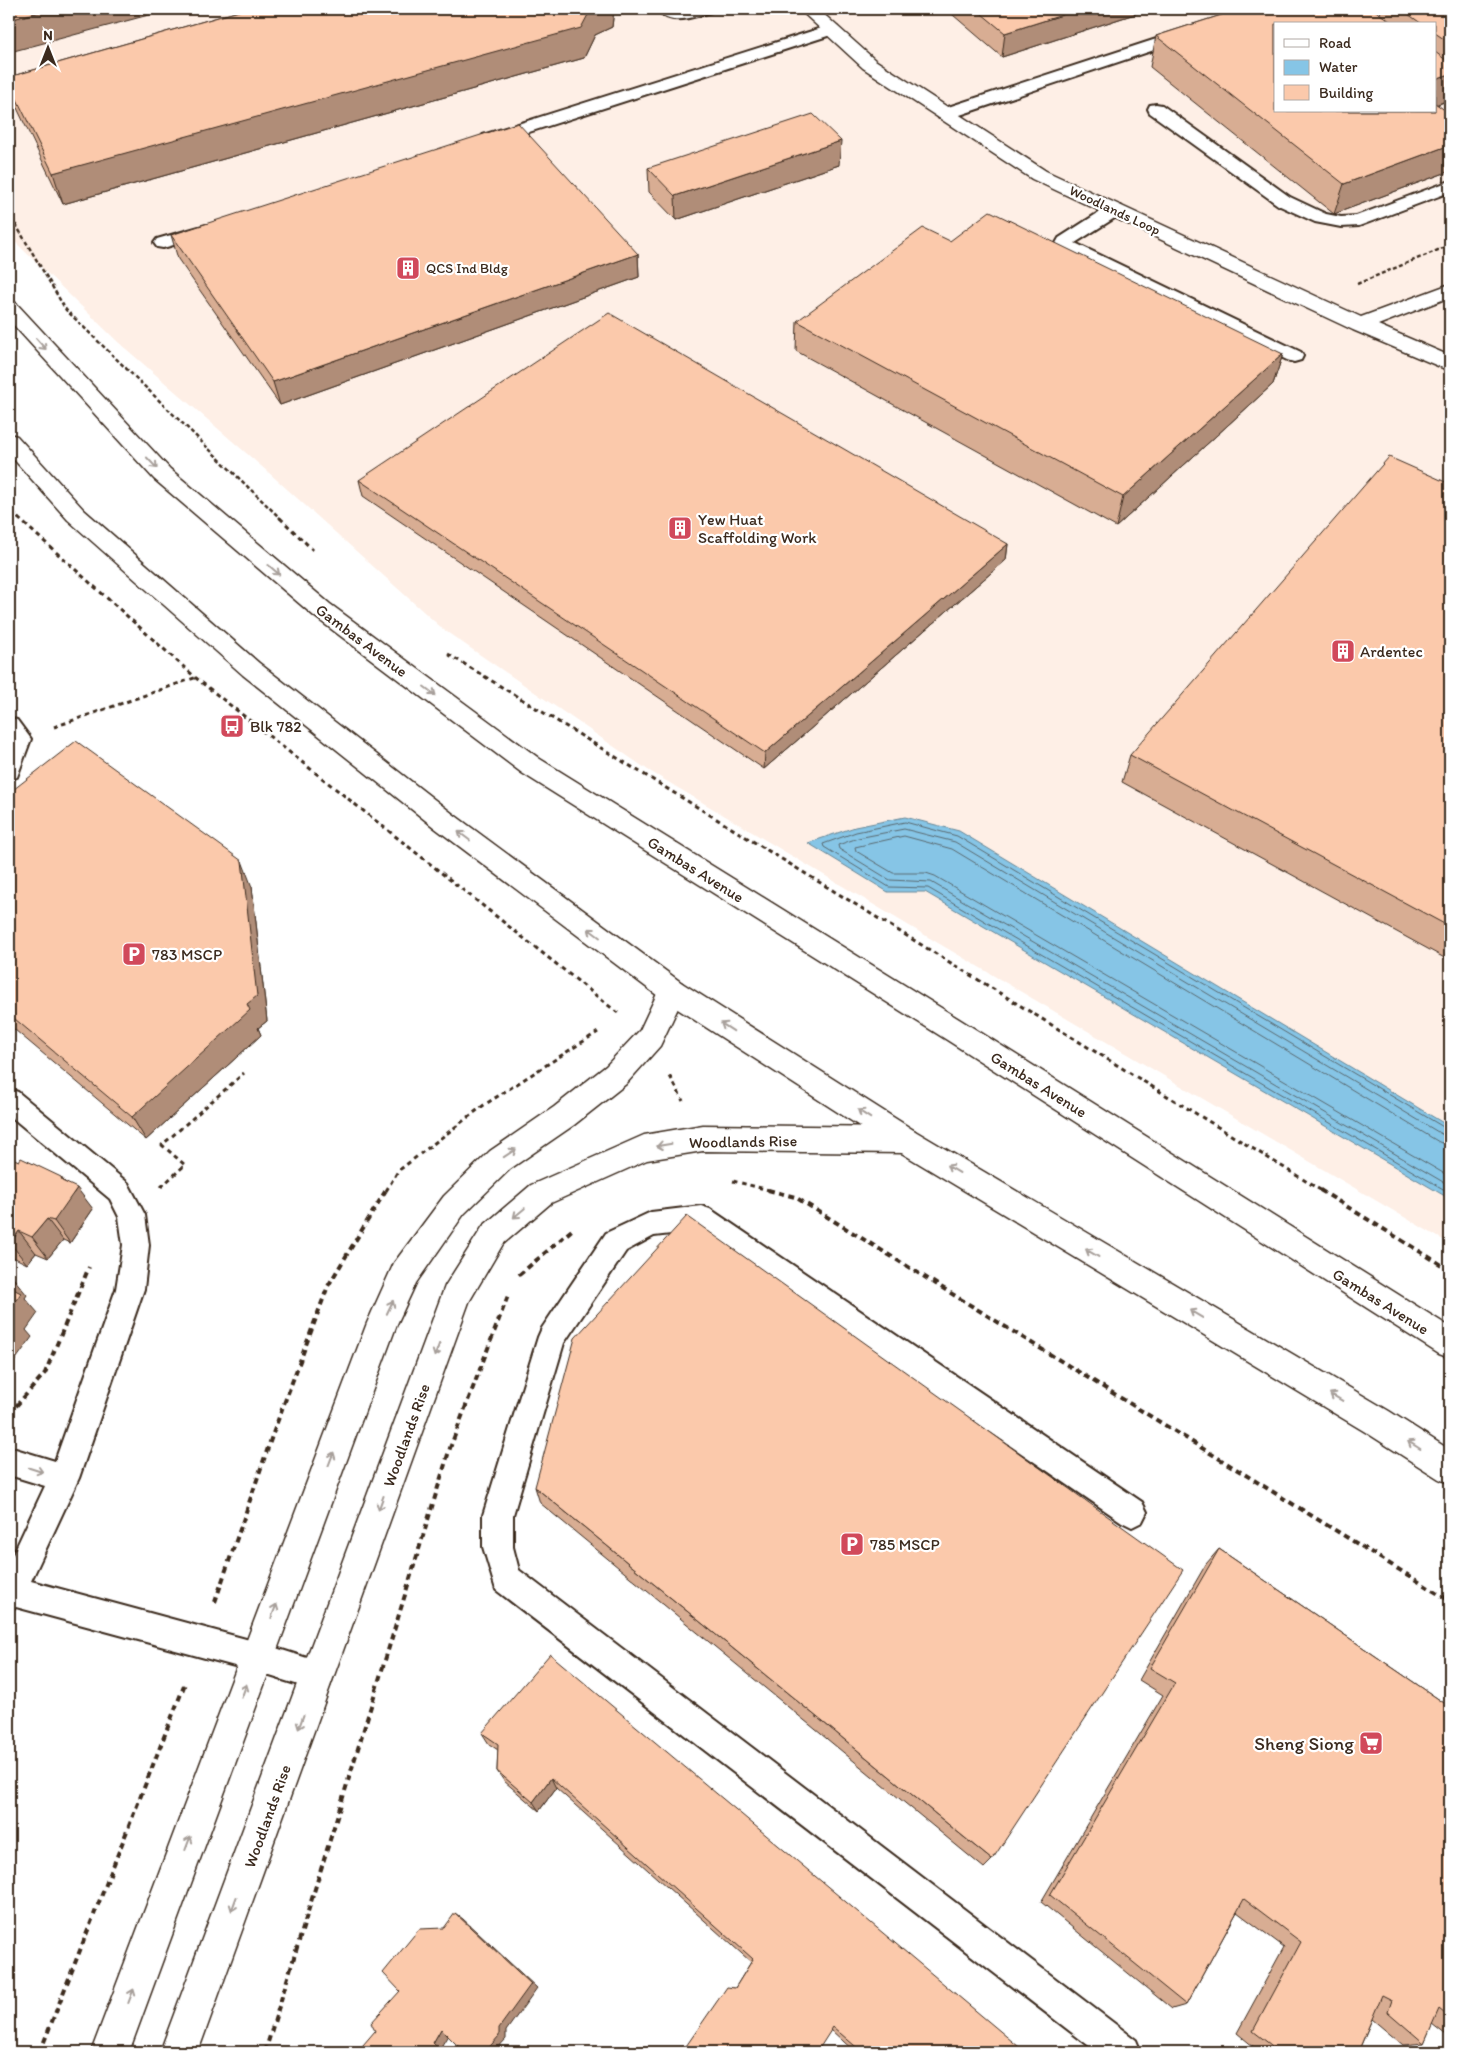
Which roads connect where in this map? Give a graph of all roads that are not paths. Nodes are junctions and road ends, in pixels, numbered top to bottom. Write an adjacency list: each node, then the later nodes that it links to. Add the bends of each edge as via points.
1 (666, 9): 2 (lane, via 669,13 685,15)
2 (705, 9)
3 (808, 9): 5 (main road, Woodlands Loop)
4 (1205, 28): 7 (lane)
5 (831, 30): 7 (main road, Woodlands Loop, via 870,64); 8 (lane)
6 (1156, 109): 9 (lane, via 1284,201 1321,218 1359,221)
7 (945, 114): 10 (main road, Woodlands Loop, via 1040,175)
8 (474, 144)
9 (1450, 186)
10 (1115, 210): 15 (main road, Woodlands Loop); 16 (lane, via 1064,245)
11 (220, 225): 12 (lane)
12 (163, 243)
13 (1450, 290): 15 (main road)
14 (9, 308): 24 (main road, Gambas Avenue, one-way to 24, via 162,474 322,610 531,766)
15 (1360, 325): 17 (main road, Woodlands Loop)
16 (1294, 356)
17 (1450, 364)
18 (9, 441): 21 (main road, one-way to 18, via 444,821 242,661 76,515)
19 (15, 733): 20 (lane)
20 (9, 771)
21 (672, 992): 23 (main road, one-way to 21); 30 (main road, one-way to 21, via 382,1323 405,1273 454,1205 494,1166 616,1074 650,1038)
22 (9, 1100): 27 (lane, via 119,1191 132,1215 136,1245 130,1289)
23 (905, 1140): 26 (main road, one-way to 23); 31 (main road, Woodlands Rise, one-way to 31, via 703,1138 644,1148 541,1194 493,1234 456,1296)
24 (1450, 1344)
25 (9, 1461): 27 (lane, one-way to 27)
26 (1450, 1468)
27 (64, 1478): 29 (lane)
28 (1132, 1512): 34 (lane, via 701,1218 651,1224 616,1242 552,1337 498,1515 498,1546 507,1579)
29 (9, 1592): 30 (lane)
30 (257, 1657): 31 (lane); 32 (main road, one-way to 30)
31 (318, 1676): 33 (main road, Woodlands Rise, one-way to 33)
32 (118, 2049)
33 (179, 2052)
34 (1124, 2052)

